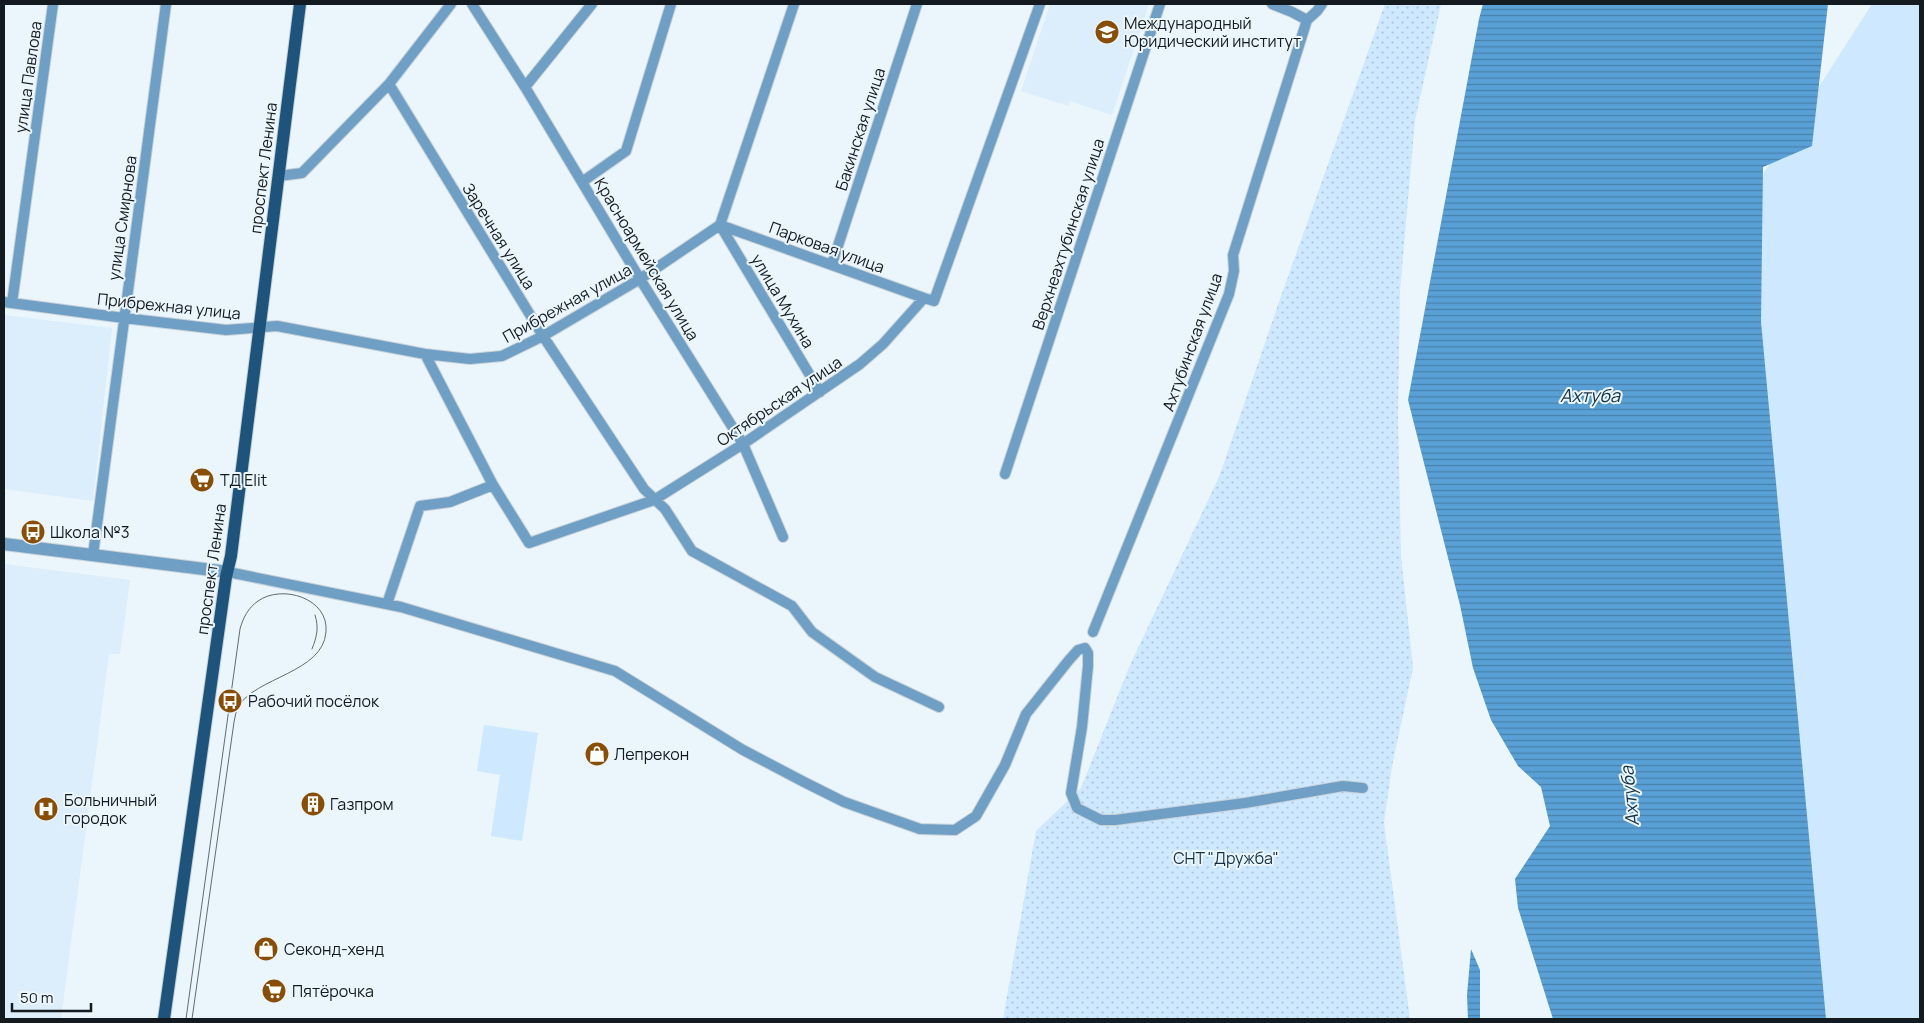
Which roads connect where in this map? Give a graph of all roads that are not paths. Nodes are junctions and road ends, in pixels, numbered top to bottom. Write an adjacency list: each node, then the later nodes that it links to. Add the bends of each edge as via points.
1 (53, 4): 23 (street, улица Павлова)
2 (166, 4): 24 (street, улица Смирнова)
3 (300, 4): 17 (main road, проспект Ленина)
4 (451, 4): 15 (street)
5 (472, 4): 16 (street, Красноармейская улица)
6 (592, 4): 16 (street)
7 (671, 4): 18 (street, via 626,151)
8 (794, 4): 19 (street)
9 (917, 4): 20 (street, Бакинская улица)
10 (1040, 4): 22 (street, Октябрьская улица, via 934,302)
11 (1160, 4): 30 (street, Верхнеахтубинская улица)
12 (1272, 4): 14 (street)
13 (1322, 4): 14 (street, Ахтубинская улица)
14 (1307, 20): 38 (street, Ахтубинская улица, via 1233,255 1234,271 1229,294)
15 (389, 84): 17 (street, via 302,173); 26 (street, Заречная улица)
16 (525, 87): 18 (street, Красноармейская улица)
17 (278, 176): 25 (main road, проспект Ленина)
18 (582, 182): 21 (street, Красноармейская улица)
19 (720, 225): 20 (street, Парковая улица); 21 (street, Прибрежная улица); 28 (street, улица Мухина)
20 (832, 264): 22 (street, Парковая улица)
21 (640, 279): 26 (street, Прибрежная улица); 29 (street, Красноармейская улица)
22 (924, 298): 28 (street, Октябрьская улица, via 883,344)
23 (8, 303): 24 (street, Прибрежная улица)
24 (124, 318): 25 (street, Прибрежная улица, via 226,330); 35 (street, улица Смирнова)
25 (259, 328): 27 (street, Прибрежная улица, via 277,326); 36 (main road, проспект Ленина)
26 (543, 336): 27 (street, Прибрежная улица, via 502,356 470,358); 32 (street, Заречная улица)
27 (425, 354): 31 (street, Октябрьская улица)
28 (820, 392): 29 (street, Октябрьская улица)
29 (743, 444): 32 (street, Октябрьская улица); 33 (street, Красноармейская улица)
30 (1005, 474)
31 (493, 485): 32 (street, Октябрьская улица, via 530,543); 37 (street, via 450,502 420,506)
32 (654, 500): 39 (street, Заречная улица, via 665,509 692,551 792,606 812,632 875,677)
33 (783, 537)
34 (4, 544): 35 (street)
35 (93, 555): 36 (street)
36 (228, 572): 37 (street); 41 (main road, проспект Ленина)
37 (387, 604): 40 (street, via 615,671 743,750 787,773 844,802 920,829 955,830 976,816 1004,765 1026,714 1069,660 1084,648 1088,653 1088,666 1071,793 1077,808 1100,820 1245,803 1343,786)
38 (1093, 632)
39 (939, 708)
40 (1363, 788)
41 (164, 1019)

